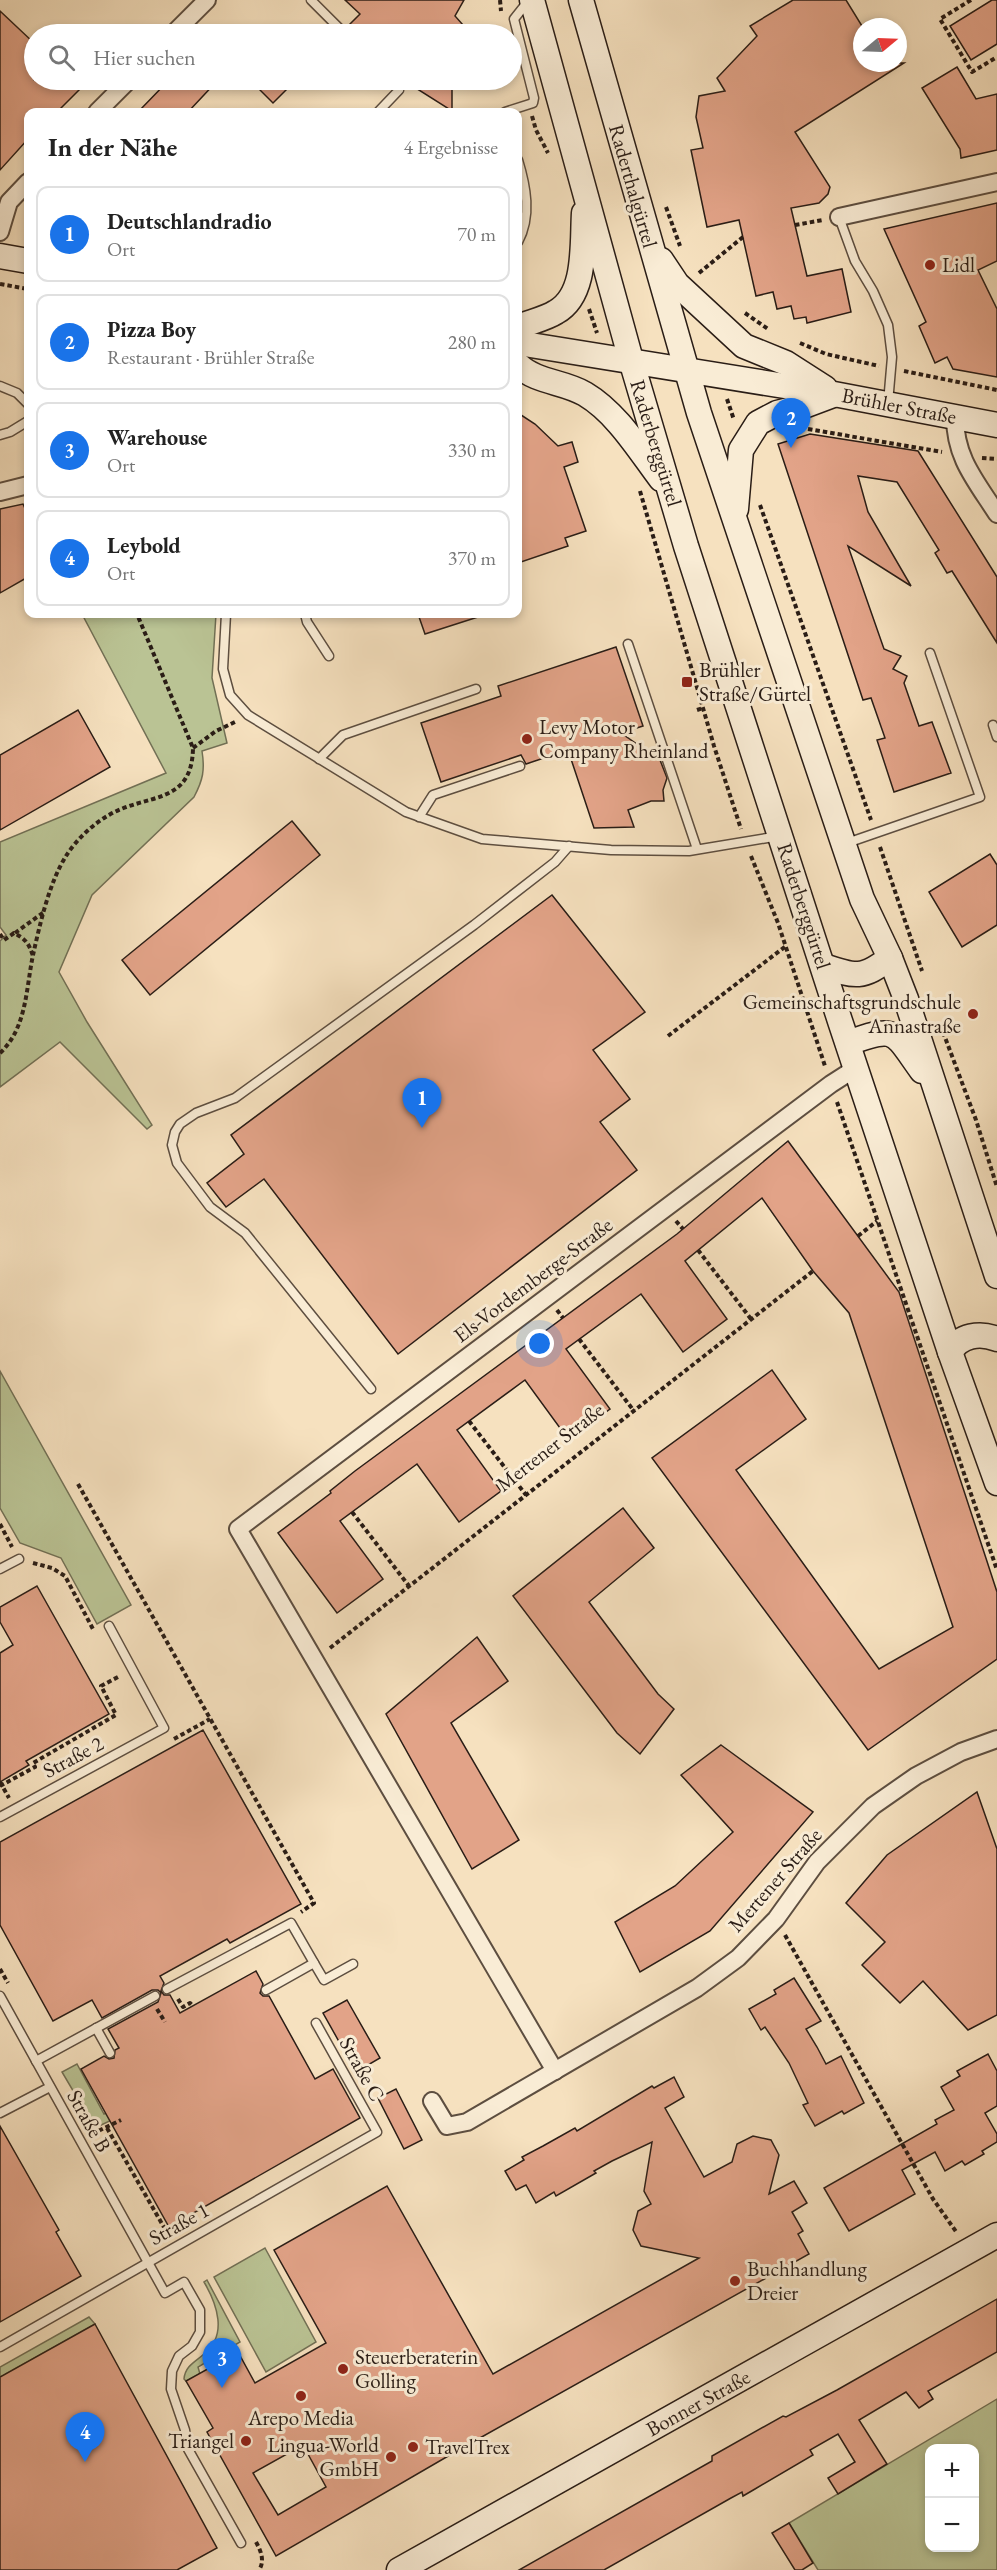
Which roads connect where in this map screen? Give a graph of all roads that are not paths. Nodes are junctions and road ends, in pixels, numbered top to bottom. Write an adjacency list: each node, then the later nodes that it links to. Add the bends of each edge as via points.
1 (207, 0): 5 (street)
2 (310, 0): 6 (lane)
3 (531, 0): 7 (lane, via 514,19); 17 (main road)
4 (581, 0): 21 (main road, Raderthalgürtel)
5 (183, 24)
6 (335, 24)
7 (515, 24)
8 (522, 51): 13 (lane, via 534,98 533,104)
9 (119, 90): 11 (street)
10 (399, 90): 12 (lane)
11 (101, 108)
12 (382, 108)
13 (517, 108)
14 (522, 174): 19 (lane, via 526,216)
15 (997, 182): 18 (street)
16 (24, 186): 20 (street, via 9,202)
17 (586, 199): 24 (main road, via 579,276 572,298 558,311); 26 (main road)
18 (839, 217): 32 (lane, via 855,261 888,324 892,357)
19 (522, 229)
20 (0, 232)
21 (648, 241): 28 (main road, Raderthalgürtel); 30 (main road, via 676,284 744,346 786,363)
22 (0, 256): 23 (main road)
23 (24, 260)
24 (522, 325)
25 (522, 344): 26 (main road, Brühler Straße)
26 (631, 360): 28 (main road, Brühler Straße); 38 (main road, Raderberggürtel)
27 (522, 369): 38 (main road, via 528,375 584,393 612,416)
28 (687, 371): 30 (main road, Brühler Straße); 41 (main road)
29 (0, 386): 31 (lane)
30 (834, 394): 32 (main road, Brühler Straße); 41 (main road, via 758,423 741,450)
31 (24, 400)
32 (888, 406): 33 (main road, Brühler Straße)
33 (955, 417): 35 (main road, Brühler Straße); 40 (street, via 960,455)
34 (24, 423): 36 (lane)
35 (997, 425)
36 (0, 435)
37 (24, 486): 39 (street)
38 (670, 490): 53 (main road, Raderberggürtel)
39 (0, 492)
40 (997, 514)
41 (735, 523): 54 (main road)
42 (226, 618): 50 (lane, via 223,669 230,695 248,715)
43 (306, 618): 46 (lane)
44 (628, 644): 56 (lane)
45 (930, 653): 54 (lane, via 980,797)
46 (329, 656)
47 (476, 689): 50 (lane, via 343,735)
48 (993, 725): 49 (lane)
49 (997, 737)
50 (319, 759): 52 (lane)
51 (520, 766): 52 (lane, via 433,795)
52 (419, 817): 55 (lane, via 482,839)
53 (781, 835): 56 (lane); 58 (main road, Raderberggürtel)
54 (844, 844): 57 (main road, via 862,899)
55 (569, 846): 56 (lane, via 611,850); 65 (lane, via 555,862 474,925 235,1098 196,1113 175,1132 172,1145 177,1163 210,1207 245,1233)
56 (697, 849)
57 (890, 958): 58 (main road, via 873,970 853,976); 61 (main road)
58 (824, 966): 59 (main road, Raderberggürtel)
59 (848, 1043): 60 (main road, Raderberggürtel); 61 (main road, via 878,1032 890,1033)
60 (856, 1068): 64 (main road, Raderberggürtel); 82 (street, Els-Vordemberge-Straße, via 238,1529)
61 (934, 1087): 62 (main road)
62 (997, 1276)
63 (997, 1339): 64 (main road, via 985,1335 966,1338 956,1342)
64 (950, 1352): 66 (main road, Raderberggürtel)
65 (371, 1389)
66 (997, 1483)
67 (19, 1559): 68 (lane)
68 (1, 1567)
69 (109, 1626): 71 (lane, Straße 2, via 164,1728)
70 (997, 1739): 82 (street, Mertener Straße, via 916,1776 873,1806 817,1862 776,1919 738,1958 697,1988)
71 (0, 1817)
72 (314, 1964): 73 (lane, via 324,1980); 74 (lane, via 291,1923); 75 (lane)
73 (353, 1964)
74 (167, 1989)
75 (266, 1990)
76 (0, 1996): 81 (lane, Straße B)
77 (155, 1996): 79 (lane)
78 (316, 2023): 86 (lane, Straße C)
79 (96, 2028): 80 (lane); 81 (lane)
80 (110, 2053)
81 (36, 2061): 83 (lane, Straße B)
82 (555, 2071): 84 (street, Mertener Straße, via 467,2122 447,2126)
83 (50, 2087): 85 (lane); 88 (lane, Straße B)
84 (432, 2101)
85 (0, 2113)
86 (377, 2132): 88 (lane, Straße 1)
87 (997, 2235): 91 (main road, Bonner Straße)
88 (147, 2263): 89 (lane, Straße 1); 90 (lane, Straße B, via 165,2293 184,2282 200,2310 200,2332 192,2346 179,2356 172,2371 171,2389 188,2449)
89 (0, 2347)
90 (241, 2544)
91 (399, 2570)

